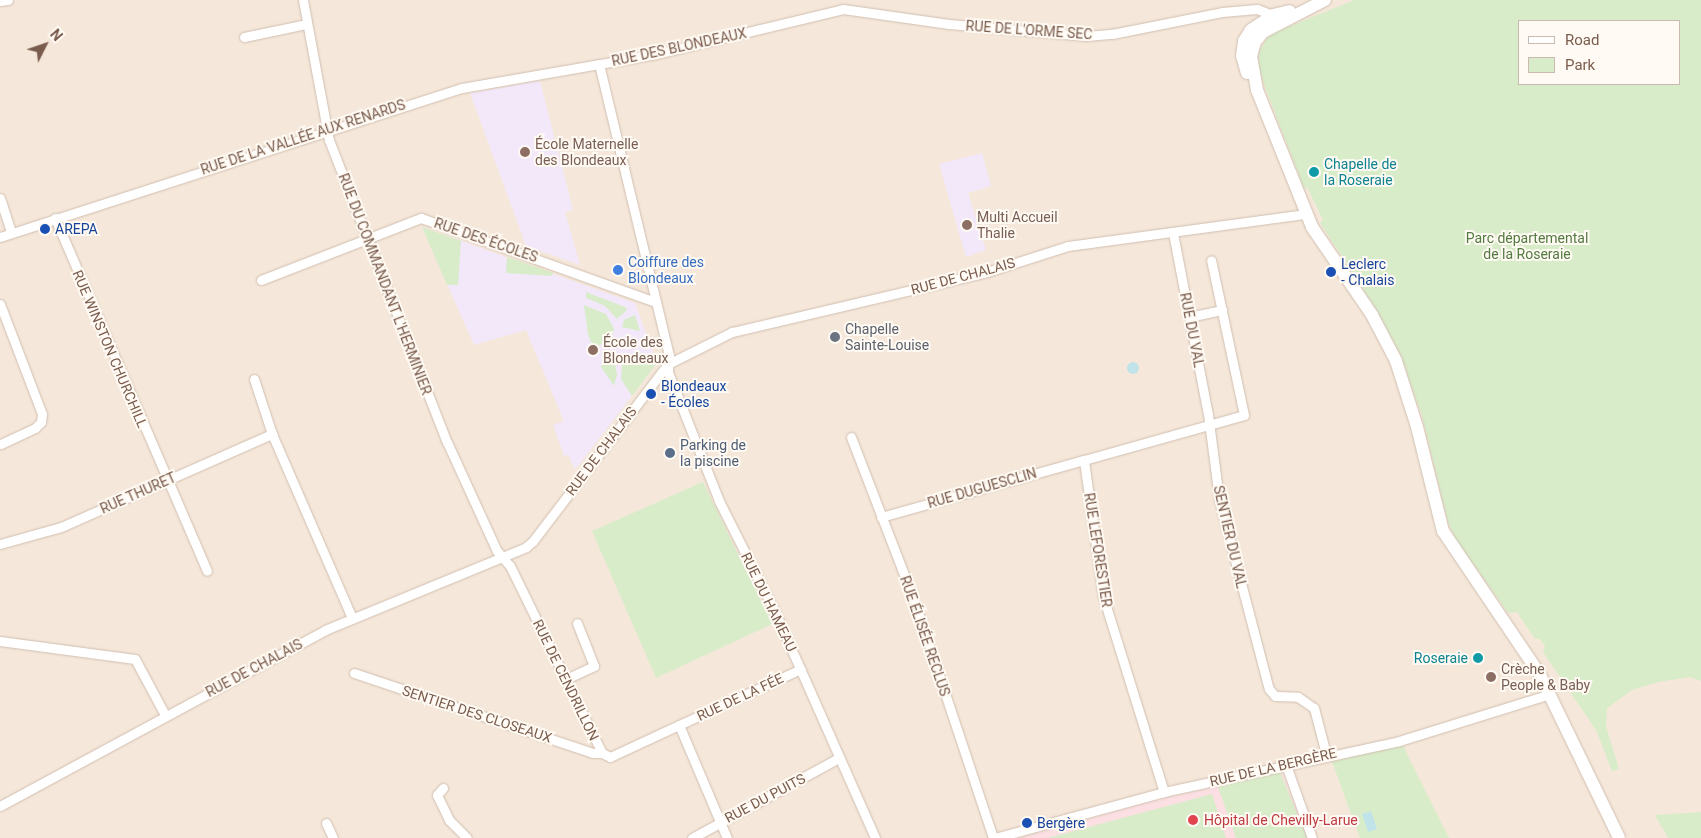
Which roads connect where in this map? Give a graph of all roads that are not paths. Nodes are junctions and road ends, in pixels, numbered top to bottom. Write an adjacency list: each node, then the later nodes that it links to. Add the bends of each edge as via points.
1 (8, 0): 4 (street)
2 (303, 0): 7 (street, RUE DU COMMANDANT L'HERMINIER)
3 (1322, 1): 6 (main road); 10 (main road, via 1263,32 1255,42 1252,69)
4 (0, 2)
5 (844, 4): 6 (street, RUE DE L'ORME SEC, via 950,24 1087,36 1222,12 1257,9); 9 (street, RUE DES BLONDEAUX, via 656,54)
6 (1273, 15): 10 (main road, via 1251,30 1244,41 1242,56)
7 (306, 24): 8 (street); 11 (street, RUE DU COMMANDANT L'HERMINIER)
8 (244, 37)
9 (599, 64): 11 (street, RUE DE LA VALLÉE AUX RENARDS, via 462,88); 21 (street, RUE DES BLONDEAUX)
10 (1257, 90): 13 (main road)
11 (327, 130): 14 (street, RUE DE LA VALLÉE AUX RENARDS); 18 (street, RUE DU COMMANDANT L'HERMINIER)
12 (0, 198): 15 (street)
13 (1306, 214): 16 (street, RUE DE CHALAIS); 43 (main road, via 1372,315 1396,361 1447,540)
14 (55, 218): 15 (street, RUE DE LA VALLÉE AUX RENARDS); 32 (street, RUE WINSTON CHURCHILL)
15 (12, 232): 17 (street, RUE DE LA VALLÉE AUX RENARDS)
16 (1173, 233): 24 (street, RUE DU VAL); 25 (street, RUE DE CHALAIS, via 1068,246 978,274 732,332)
17 (0, 237)
18 (366, 238): 20 (street, RUE DES ÉCOLES); 21 (street, RUE DES ÉCOLES, via 421,218); 35 (street, RUE DU COMMANDANT L'HERMINIER, via 446,442)
19 (1211, 260): 23 (street)
20 (261, 280)
21 (655, 302): 25 (street, RUE DES BLONDEAUX)
22 (0, 304): 30 (street, via 42,414 41,422 35,428)
23 (1222, 310): 24 (street); 27 (street, via 1244,415)
24 (1189, 317): 27 (street, RUE DU VAL)
25 (668, 364): 35 (street, RUE DE CHALAIS, via 534,541); 40 (street, RUE DU HAMEAU, via 668,372 719,501)
26 (254, 379): 28 (street)
27 (1209, 427): 31 (street); 47 (street, SENTIER DU VAL, via 1219,499 1269,689 1275,696 1298,697 1314,708)
28 (272, 434): 32 (street, RUE THURET); 37 (street)
29 (850, 437): 33 (street, RUE ÉLISÉE RECLUS)
30 (0, 444)
31 (1084, 460): 33 (street, RUE DUGUESCLIN); 51 (street, RUE LEFORESTIER, via 1103,596)
32 (166, 480): 34 (street, RUE THURET, via 61,527); 36 (street, RUE WINSTON CHURCHILL)
33 (881, 517): 60 (street, RUE ÉLISÉE RECLUS, via 915,603)
34 (0, 544)
35 (502, 557): 37 (street, RUE DE CHALAIS); 42 (street, RUE DE CENDRILLON, via 510,566)
36 (208, 571)
37 (352, 618): 44 (street, RUE DE CHALAIS)
38 (577, 623): 42 (street, via 594,666)
39 (0, 641): 44 (street, via 135,659)
40 (801, 669): 45 (street, RUE DE LA FÉE); 48 (street, RUE DU HAMEAU)
41 (354, 673): 46 (street, SENTIER DES CLOSEAUX, via 593,753)
42 (566, 679): 46 (street, RUE DE CENDRILLON)
43 (1550, 694): 47 (street, RUE DE LA BERGÈRE, via 1399,741); 62 (main road)
44 (165, 715): 52 (street, RUE DE CHALAIS)
45 (679, 725): 46 (street, RUE DE CENDRILLON, via 610,756); 53 (street)
46 (602, 753)
47 (1326, 754): 49 (street, RUE DE LA BERGÈRE)
48 (839, 758): 53 (street, RUE DU PUITS); 59 (street, RUE DU HAMEAU)
49 (1286, 765): 51 (street, RUE DE LA BERGÈRE); 61 (street)
50 (443, 788): 56 (street, via 437,795 449,820)
51 (1164, 792): 60 (street, RUE DE LA BERGÈRE)
52 (0, 806)
53 (721, 822): 57 (street, RUE DU PUITS); 58 (street)
54 (326, 823): 55 (street)
55 (333, 838)
56 (467, 838)
57 (692, 838)
58 (727, 838)
59 (875, 838)
60 (994, 838)
61 (1312, 838)
62 (1619, 838)

